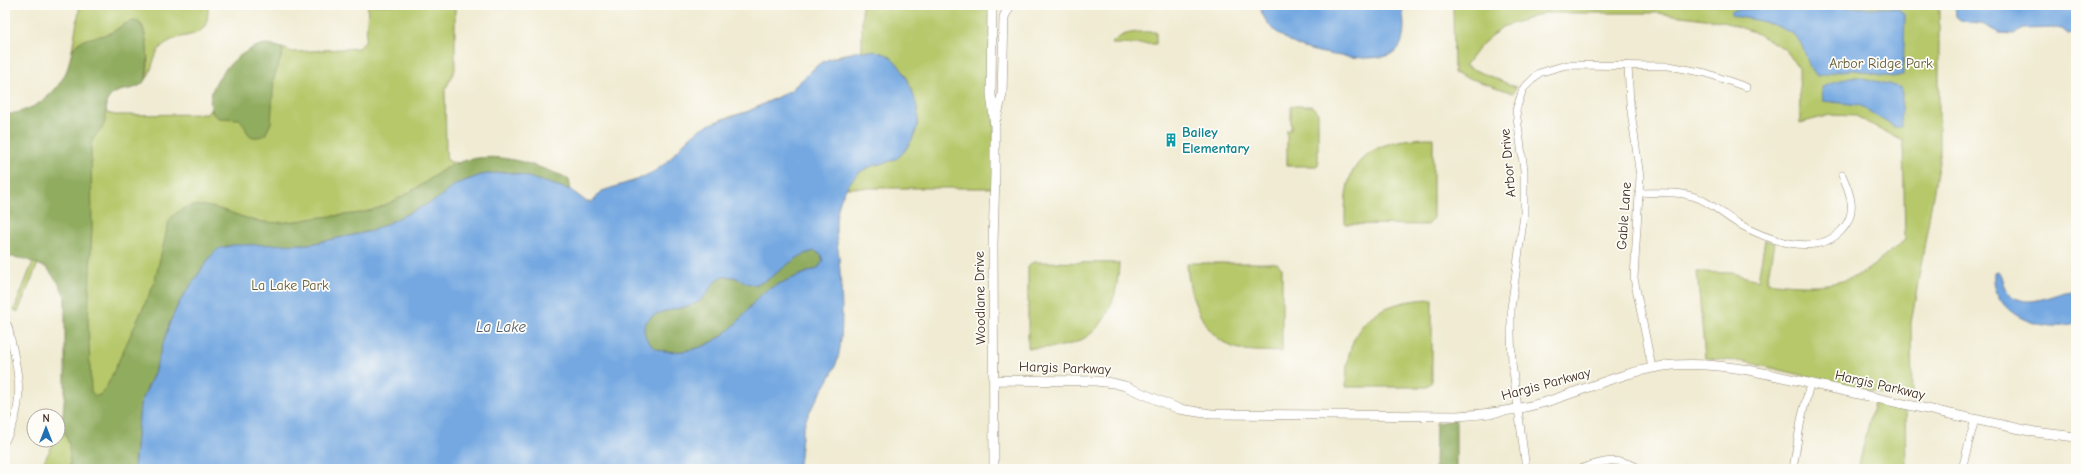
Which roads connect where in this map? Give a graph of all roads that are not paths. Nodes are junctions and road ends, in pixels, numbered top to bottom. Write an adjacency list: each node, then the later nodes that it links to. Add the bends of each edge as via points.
1 (992, 5): 5 (street, Woodlane Drive, via 991,94)
2 (1010, 5): 5 (street, Woodlane Drive, via 1004,17 1002,95)
3 (1628, 65): 4 (street, Arbor Drive, via 1687,68); 7 (street, Gable Lane); 12 (street, Arbor Drive, via 1566,65 1546,70 1526,84 1517,102 1516,118 1524,170 1524,209 1512,301 1511,335)
4 (1746, 87)
5 (995, 126): 10 (street, Woodlane Drive)
6 (1842, 175): 7 (street, via 1852,204 1847,222 1837,235 1815,244 1782,240 1751,230 1709,203 1692,196)
7 (1640, 194): 9 (street, Gable Lane, via 1634,278)
8 (8, 326): 15 (street, via 20,392 15,420)
9 (1652, 368): 11 (street, Hargis Parkway, via 1689,364 1722,366); 12 (street, Hargis Parkway)
10 (994, 380): 12 (street, Hargis Parkway, via 1113,383 1179,409 1211,414 1457,416); 16 (street, Woodlane Drive)
11 (1810, 384): 13 (street, Hargis Parkway); 20 (street)
12 (1519, 409): 17 (street, Arbor Drive)
13 (1975, 420): 14 (street, Hargis Parkway); 21 (street)
14 (2076, 437)
15 (5, 441)
16 (994, 469)
17 (1526, 469)
18 (1580, 469): 19 (street, via 1616,460)
19 (1640, 469)
20 (1793, 469)
21 (1962, 469)

